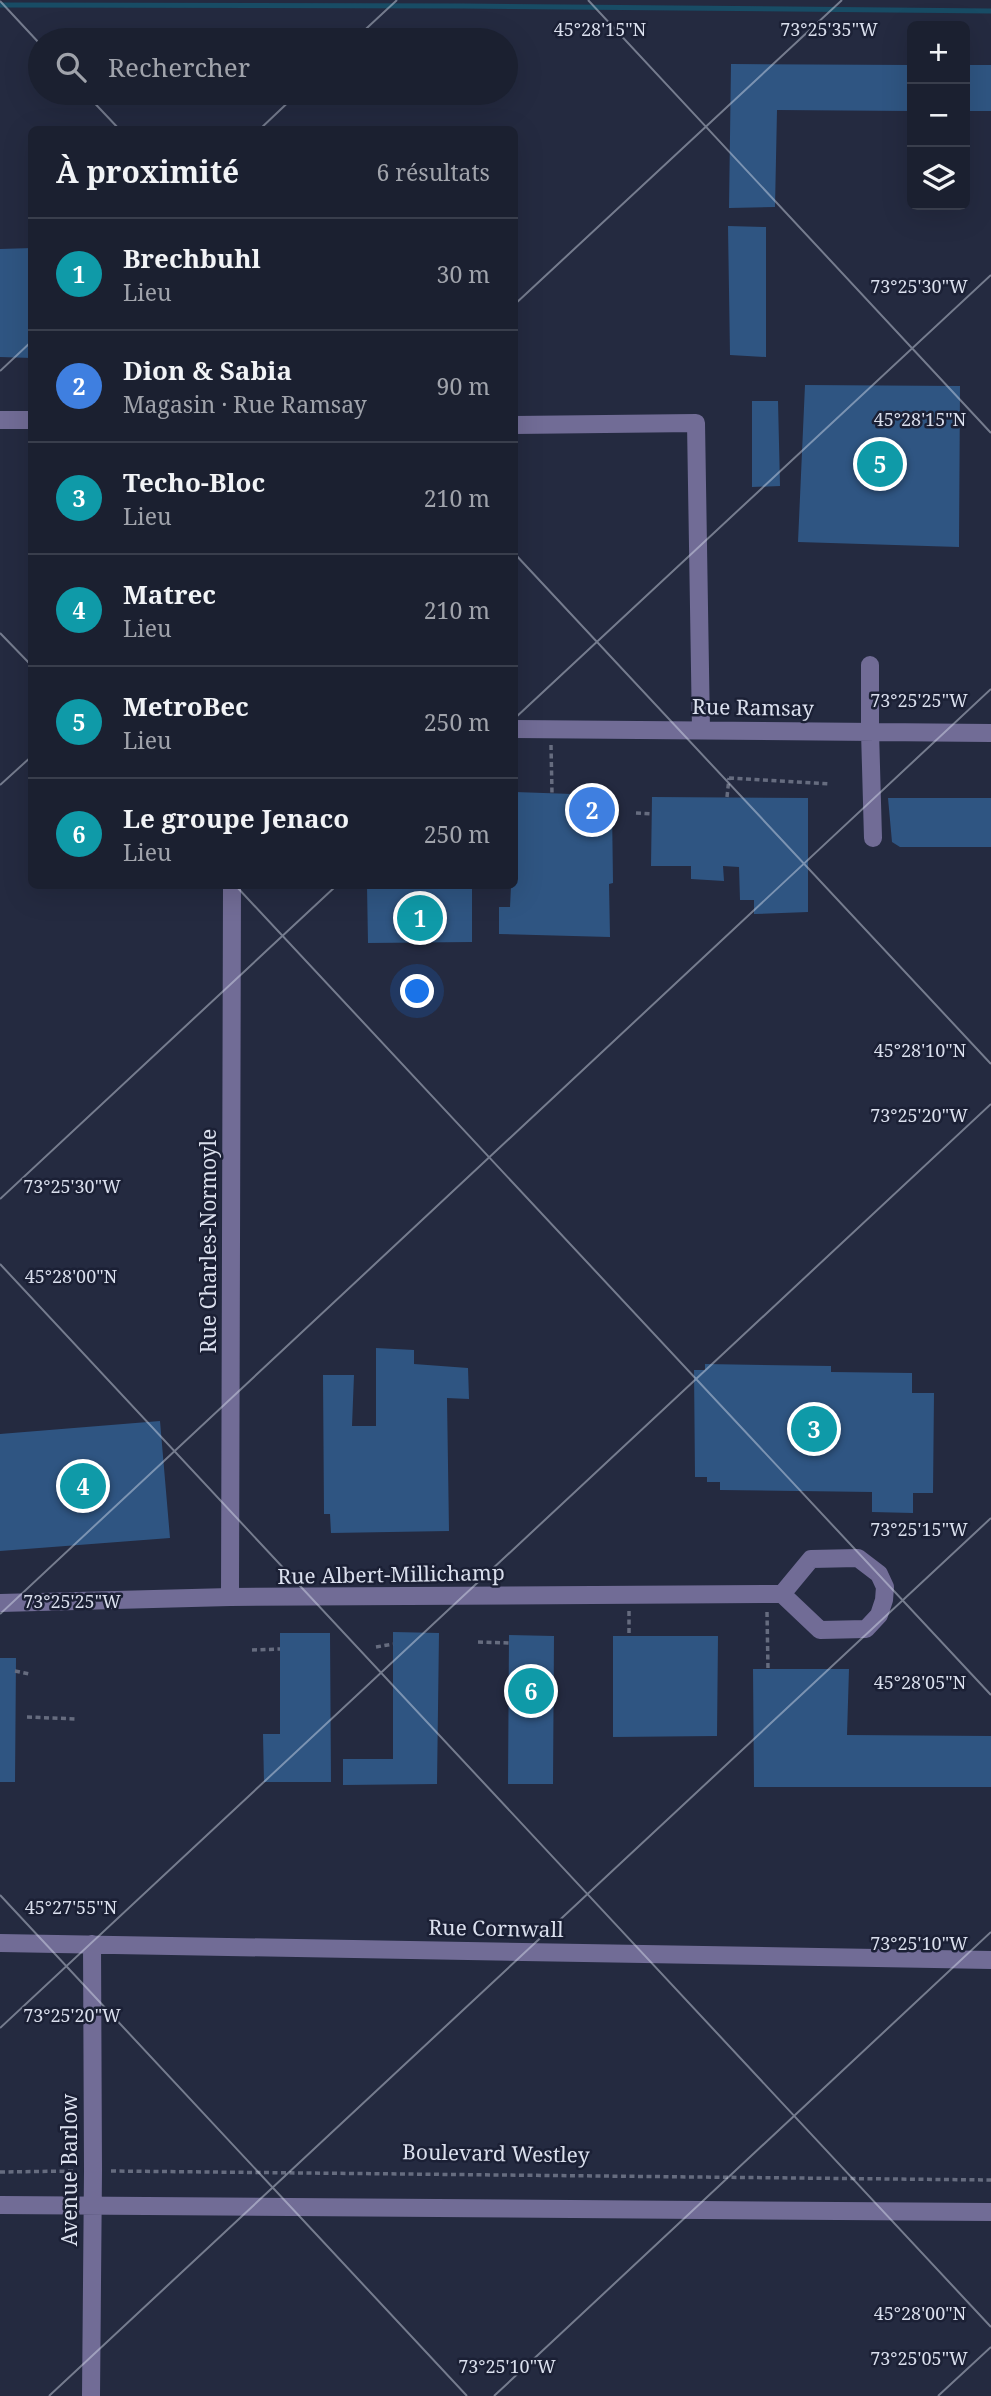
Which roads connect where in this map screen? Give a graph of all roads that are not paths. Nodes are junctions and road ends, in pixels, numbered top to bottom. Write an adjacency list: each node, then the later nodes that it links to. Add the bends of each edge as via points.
1 (0, 420): 2 (street)
2 (28, 420)
3 (518, 425): 6 (street, via 696,423)
4 (870, 665): 7 (street)
5 (518, 729): 6 (street, Rue Ramsay)
6 (701, 730): 7 (street, Rue Ramsay)
7 (870, 731): 8 (street, Rue Ramsay); 9 (street)
8 (991, 733)
9 (873, 838)
10 (232, 889): 12 (street, Rue Charles-Normoyle)
11 (774, 1594): 11 (street, via 820,1630 866,1629 879,1615 885,1587 878,1574 859,1559 811,1559); 12 (street, Rue Albert-Millichamp)
12 (230, 1597): 13 (street, Rue Albert-Millichamp)
13 (0, 1603)
14 (0, 1943): 15 (street, Rue Cornwall)
15 (92, 1944): 16 (street, Rue Cornwall); 18 (street, Avenue Barlow)
16 (991, 1960)
17 (0, 2205): 18 (street)
18 (92, 2206): 19 (street); 20 (street, Avenue Barlow)
19 (991, 2212)
20 (91, 2396)

